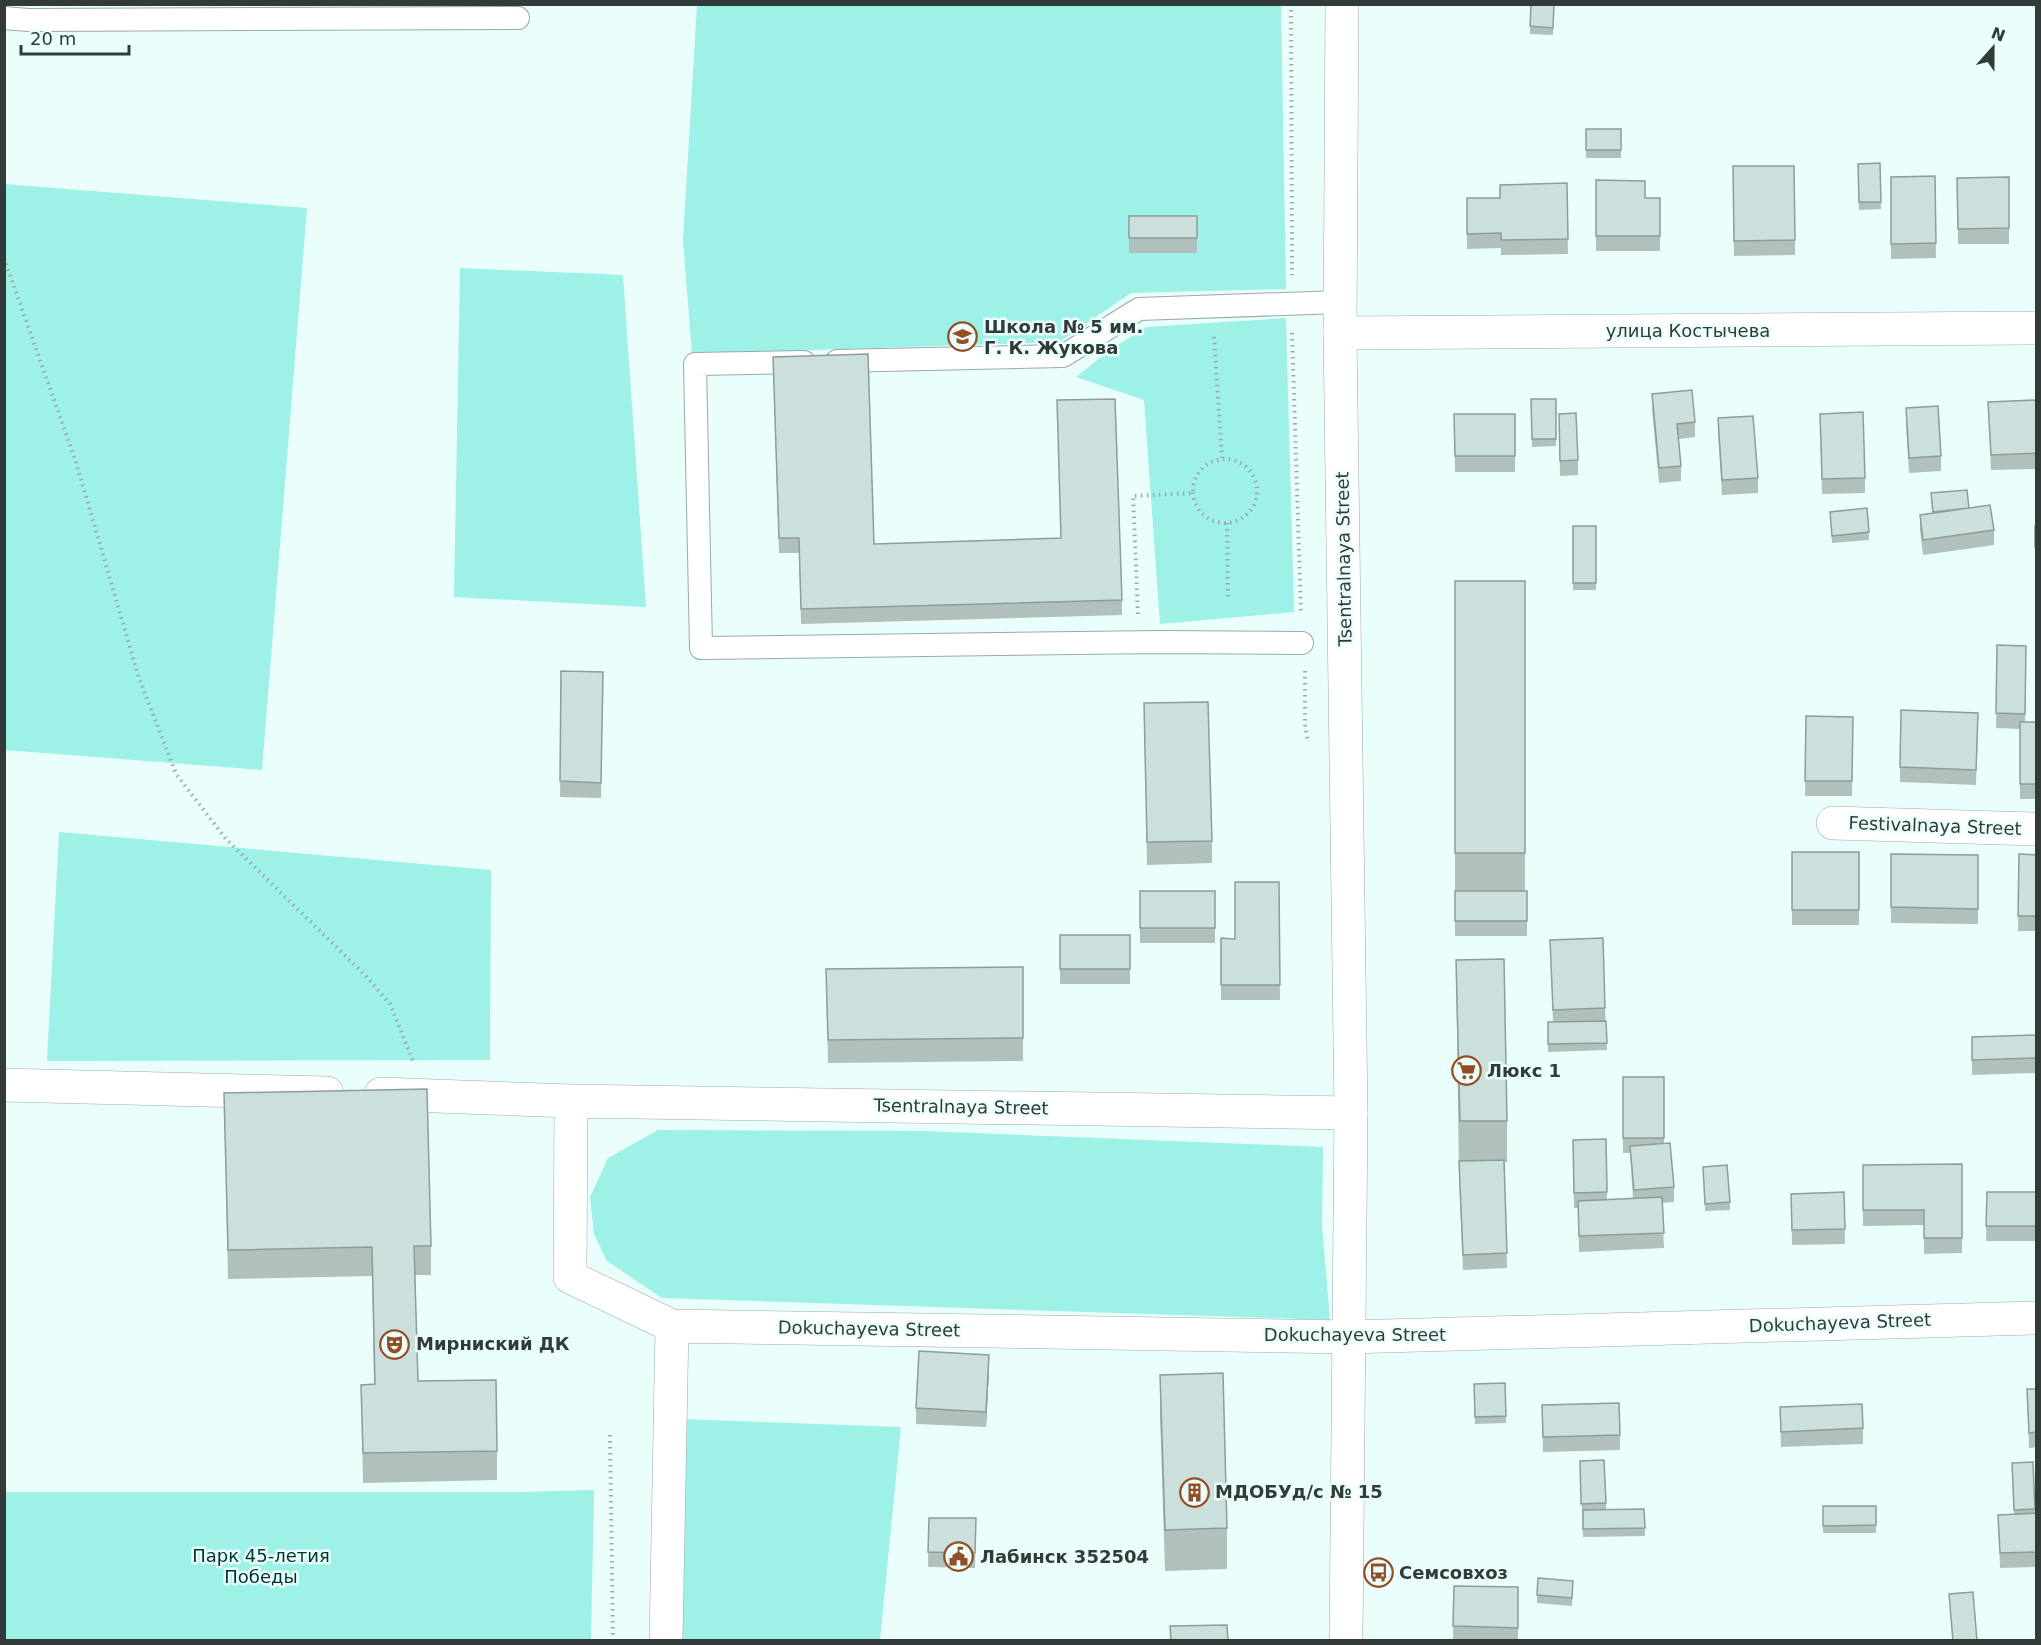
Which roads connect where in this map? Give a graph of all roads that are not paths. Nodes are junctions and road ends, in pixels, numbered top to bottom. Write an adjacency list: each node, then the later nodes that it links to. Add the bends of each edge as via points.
1 (1342, 4): 4 (street, Tsentralnaya Street)
2 (4, 18): 3 (lane)
3 (518, 18)
4 (1340, 318): 5 (street, улица Костычева); 6 (lane, via 1291,302 1139,309 1064,356 695,364 701,648); 11 (street, Tsentralnaya Street)
5 (2037, 328)
6 (1302, 643)
7 (1833, 822): 8 (street, Festivalnaya Street)
8 (2037, 829)
9 (4, 1085): 10 (street, Tsentralnaya Street)
10 (572, 1101): 11 (street, Tsentralnaya Street); 13 (street, via 570,1277)
11 (1352, 1113): 14 (street, Tsentralnaya Street)
12 (2037, 1318): 14 (street, Dokuchayeva Street)
13 (672, 1326): 14 (street, Dokuchayeva Street); 15 (street)
14 (1349, 1337): 16 (street, Tsentralnaya Street)
15 (666, 1641)
16 (1346, 1641)

